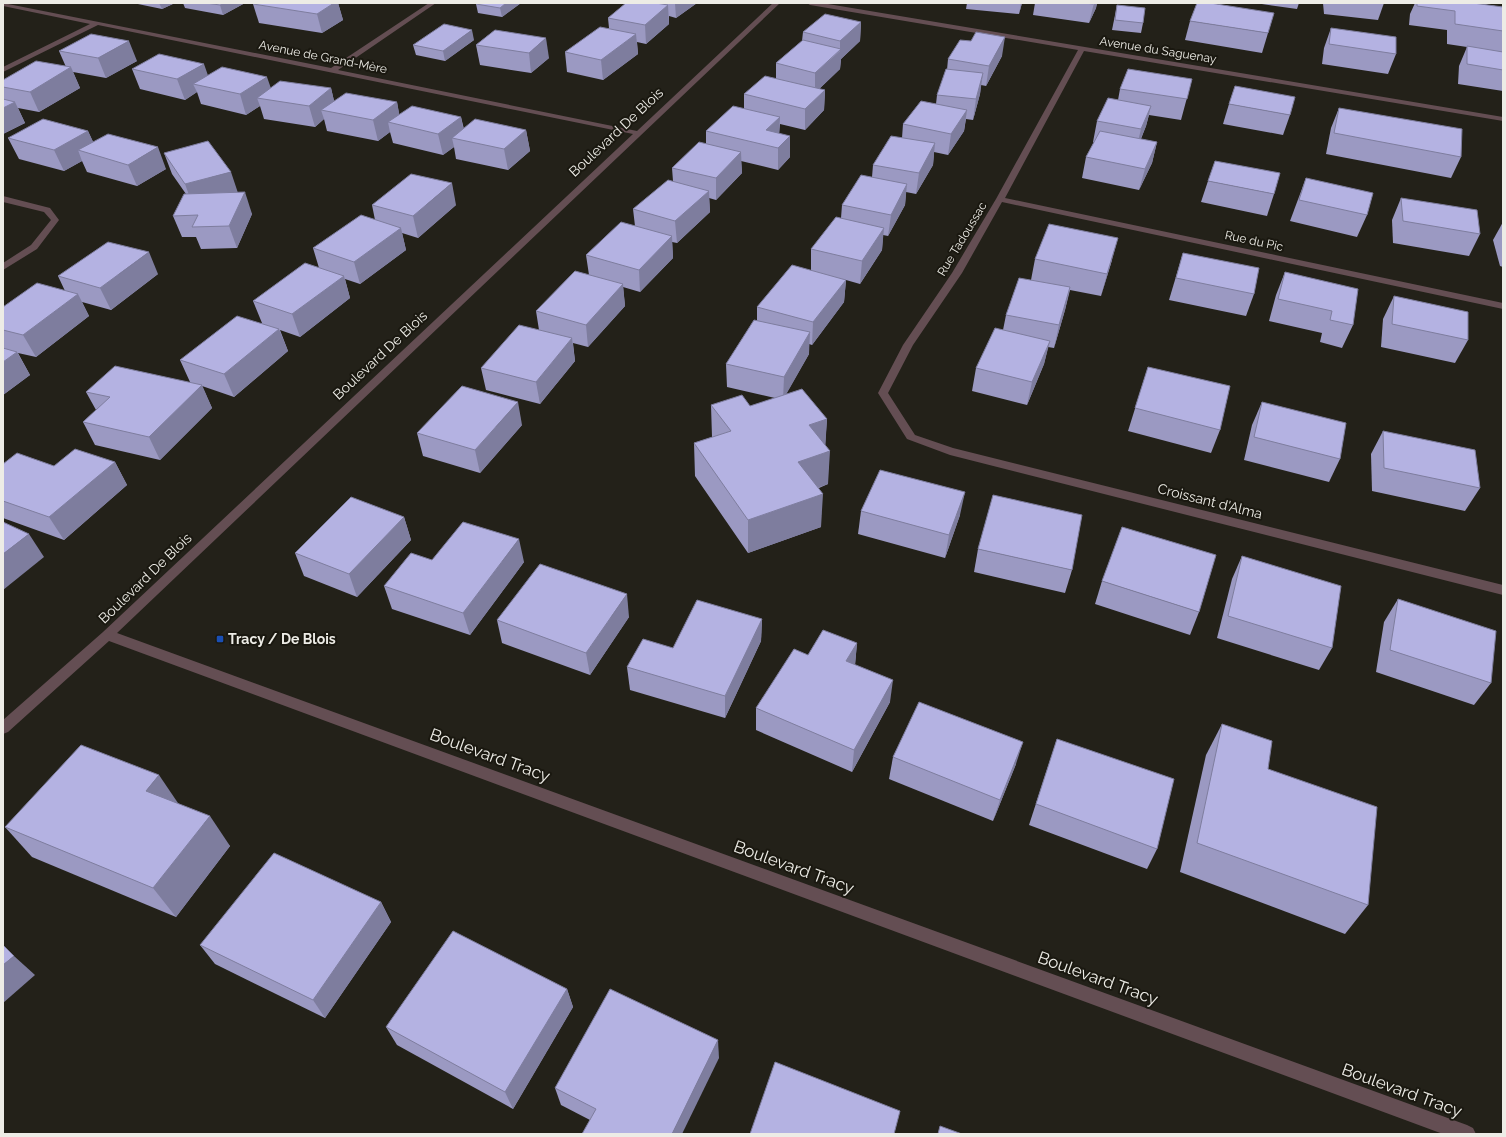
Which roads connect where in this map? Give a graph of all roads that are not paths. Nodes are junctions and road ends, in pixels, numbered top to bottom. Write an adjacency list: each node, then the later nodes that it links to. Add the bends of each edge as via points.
1 (433, 3): 8 (street)
2 (777, 3): 10 (street, Boulevard De Blois)
3 (810, 3): 6 (street, Avenue du Saguenay)
4 (3, 4): 5 (street, Avenue de Grand-Mère)
5 (97, 22): 7 (street); 8 (street, Avenue de Grand-Mère)
6 (1082, 49): 9 (street, Avenue du Saguenay); 12 (street, Rue Tadoussac)
7 (3, 70)
8 (333, 70): 10 (street, Avenue de Grand-Mère)
9 (1503, 119)
10 (638, 133): 17 (street, Boulevard De Blois)
11 (3, 199): 13 (street, via 47,210 55,220 34,248)
12 (1000, 199): 14 (street, Rue du Pic); 15 (street, Rue Tadoussac, via 957,273 908,345 883,393)
13 (3, 267)
14 (1503, 306)
15 (911, 437): 16 (street, Croissant d'Alma, via 957,453)
16 (1503, 590)
17 (108, 635): 18 (street, Boulevard De Blois); 19 (street, Boulevard Tracy)
18 (3, 728)
19 (1467, 1134)

